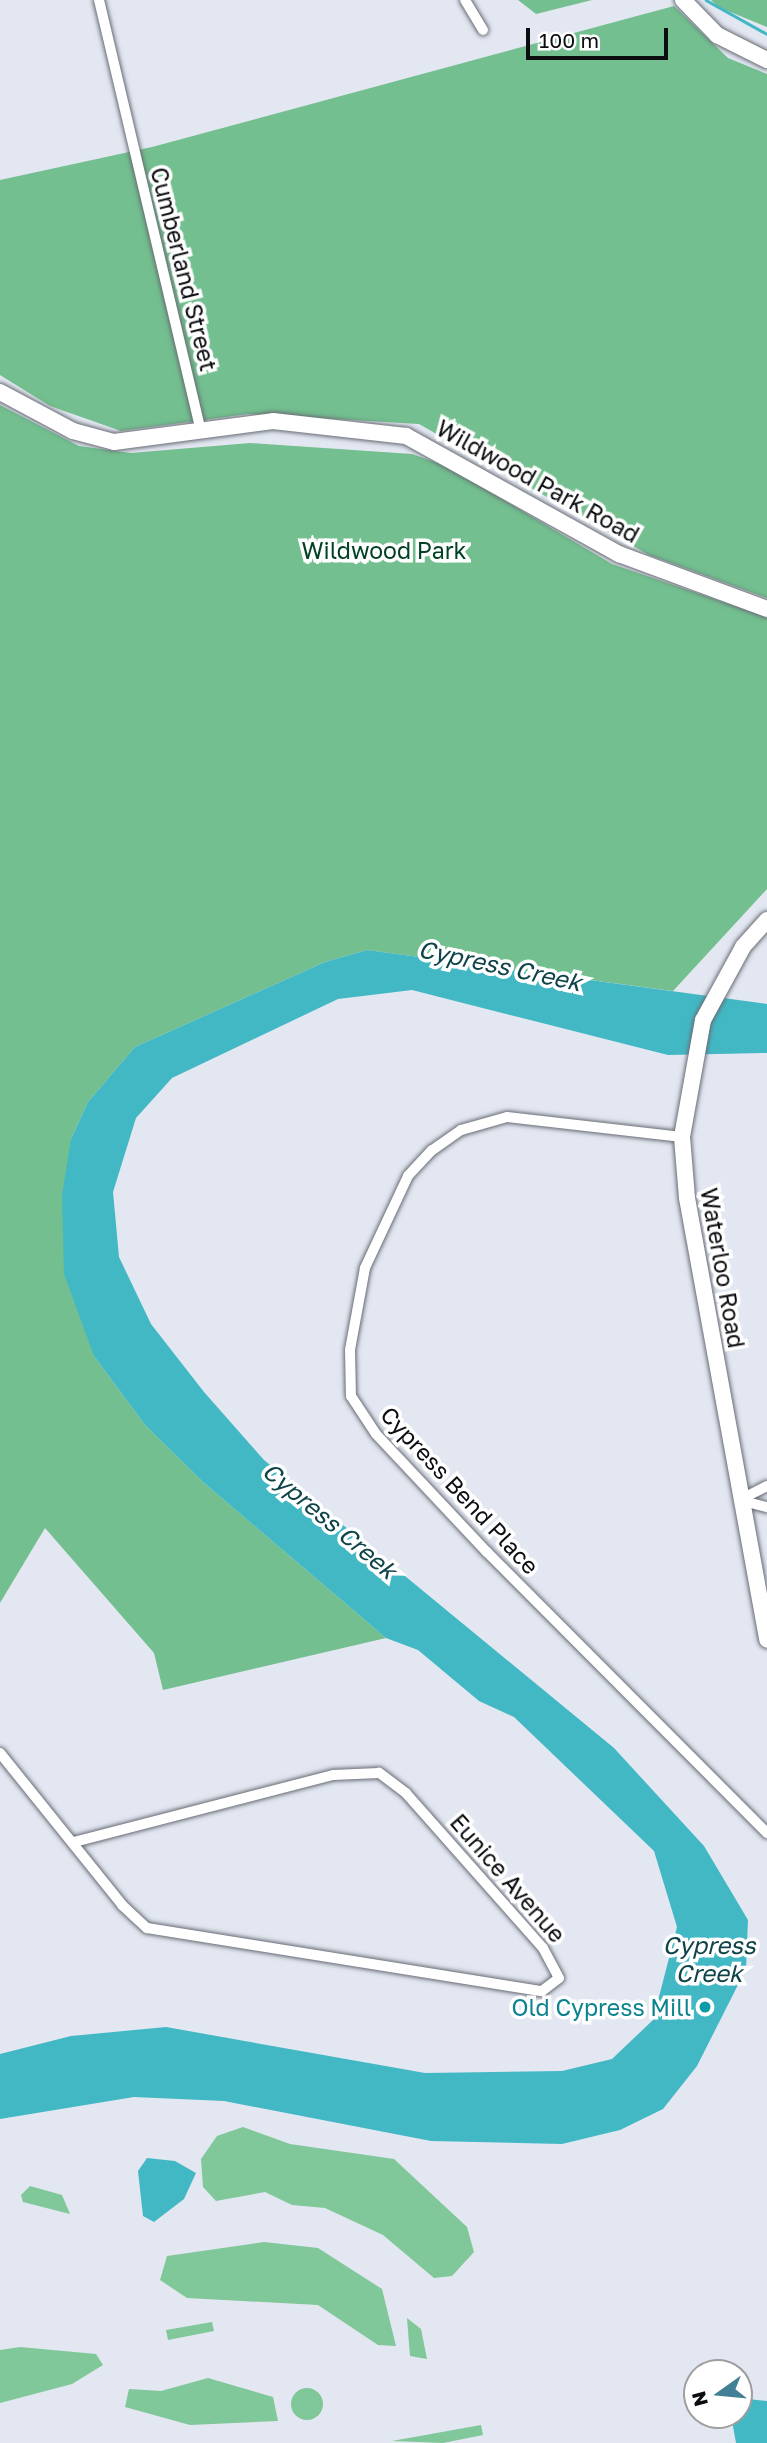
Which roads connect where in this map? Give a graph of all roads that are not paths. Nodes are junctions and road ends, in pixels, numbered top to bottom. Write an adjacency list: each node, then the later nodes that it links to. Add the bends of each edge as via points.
1 (99, 0): 7 (street, Cumberland Street)
2 (465, 0): 4 (street)
3 (683, 0): 5 (street, via 717,36)
4 (483, 30)
5 (767, 60)
6 (0, 393): 7 (street, Wildwood Park Road, via 73,431 114,442)
7 (200, 427): 8 (street, Wildwood Park Road, via 273,421 407,436 619,554)
8 (767, 610)
9 (767, 920): 10 (street, Waterloo Road, via 732,966 703,1020)
10 (682, 1137): 12 (street, Waterloo Road, via 687,1198); 16 (street, Cypress Bend Place, via 507,1117 461,1130 432,1150 408,1176 365,1268 350,1350 351,1396 376,1434 487,1552)
11 (767, 1486): 12 (street)
12 (740, 1500): 13 (street); 14 (street, Waterloo Road)
13 (767, 1507)
14 (767, 1640)
15 (0, 1753): 17 (street)
16 (767, 1833)
17 (73, 1842): 17 (street, Eunice Avenue, via 138,1921 168,1936 542,1991 559,1978 543,1948 405,1793 379,1773 333,1775)

